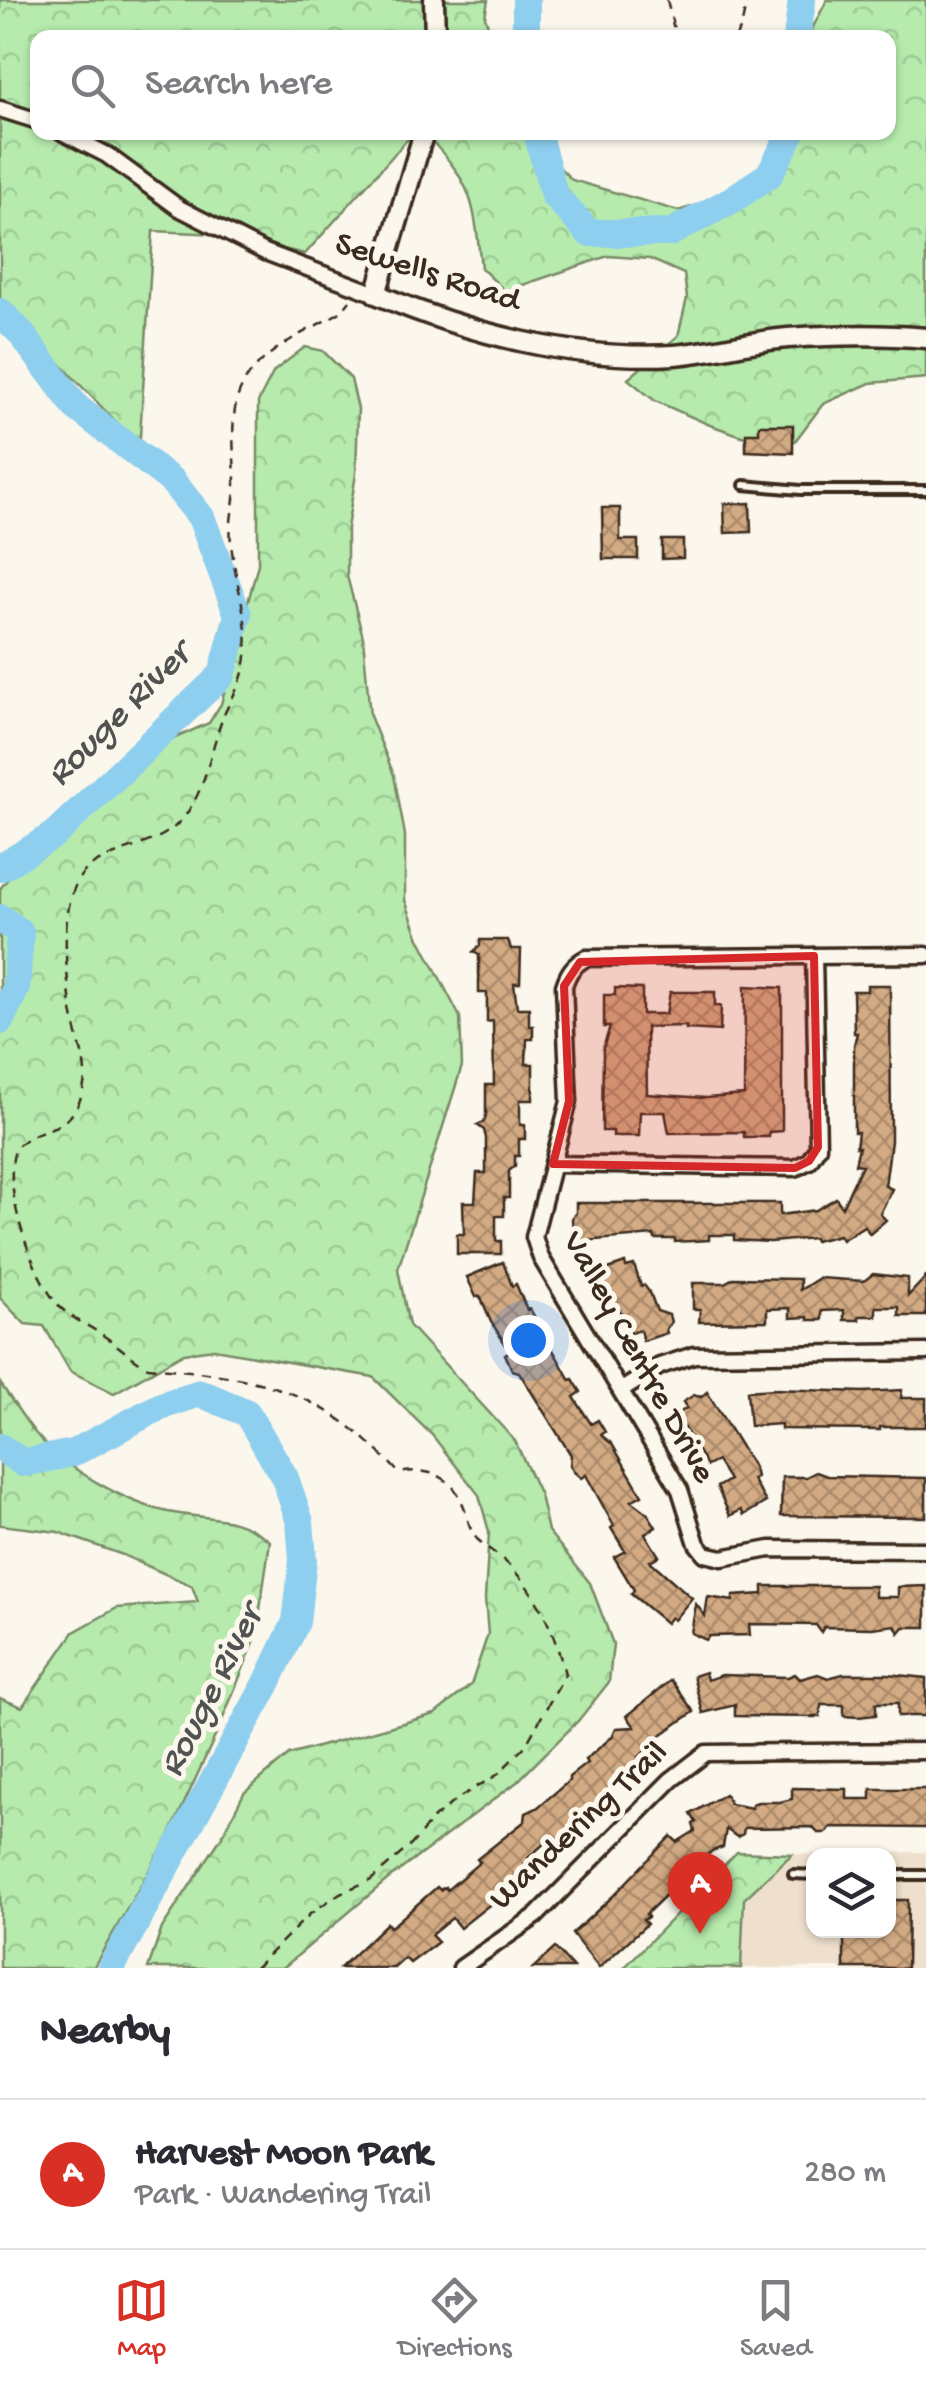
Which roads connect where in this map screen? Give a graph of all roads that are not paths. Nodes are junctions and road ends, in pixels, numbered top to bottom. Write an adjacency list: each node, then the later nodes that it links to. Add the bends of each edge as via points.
1 (434, 0): 2 (street)
2 (435, 30)
3 (0, 109): 4 (street)
4 (30, 118)
5 (78, 140): 7 (street, Sewells Road, via 179,208 265,252)
6 (422, 140): 7 (street)
7 (368, 292): 8 (street, Sewells Road, via 457,326 616,354 670,355 786,338)
8 (926, 338)
9 (744, 486): 10 (lane)
10 (926, 490)
11 (926, 955): 12 (street, Valley Centre Drive)
12 (814, 956): 13 (street, Valley Centre Drive, via 586,958 571,969 564,986 569,1101); 13 (street, via 818,1147 810,1162 795,1168)
13 (553, 1164): 15 (street, Valley Centre Drive, via 535,1228 537,1249)
14 (926, 1352): 15 (street, via 694,1355)
15 (622, 1390): 16 (street, Valley Centre Drive, via 710,1557 770,1548)
16 (926, 1550)
17 (926, 1752): 22 (street, Wandering Trail, via 706,1753 536,1916)
18 (793, 1874): 19 (lane)
19 (806, 1874)
20 (896, 1875): 21 (lane)
21 (926, 1875)
22 (461, 1968)

